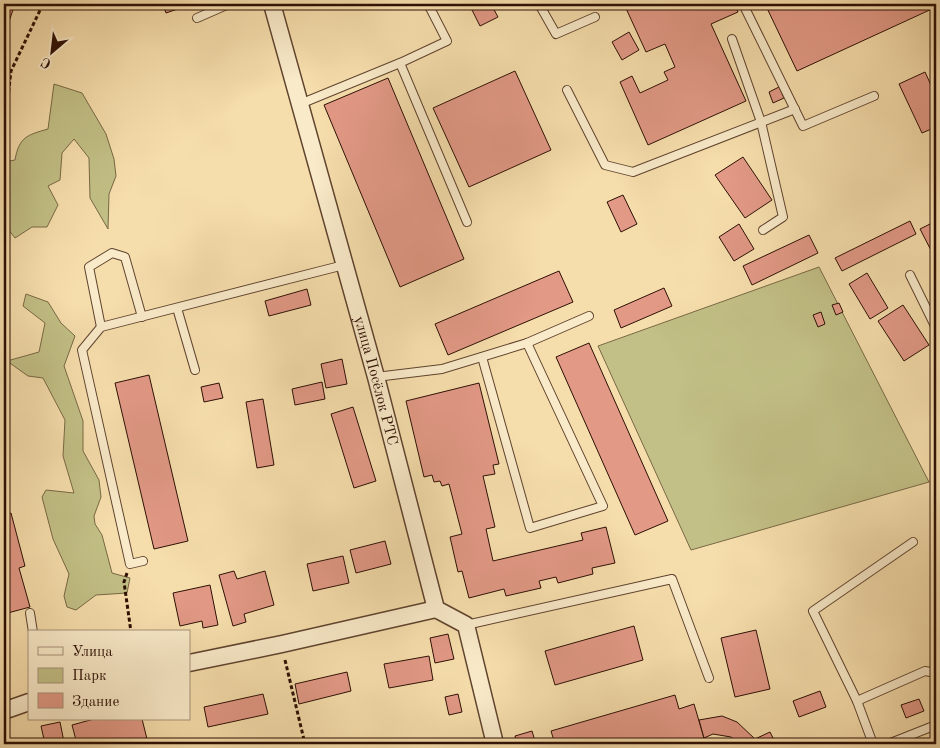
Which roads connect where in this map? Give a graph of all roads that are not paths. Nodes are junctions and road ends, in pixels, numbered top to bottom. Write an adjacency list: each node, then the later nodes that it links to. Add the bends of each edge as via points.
1 (229, 4): 7 (lane)
2 (272, 4): 12 (street, улица Посёлок РТС)
3 (428, 4): 9 (lane, via 447,41)
4 (539, 4): 6 (lane, via 556,34)
5 (743, 4): 13 (lane)
6 (595, 16)
7 (197, 18)
8 (732, 39): 14 (lane)
9 (400, 63): 12 (lane); 15 (lane)
10 (566, 90): 14 (lane, via 605,165 633,172)
11 (874, 96): 13 (lane, via 803,126)
12 (300, 104): 17 (street, улица Посёлок РТС)
13 (795, 109): 14 (lane)
14 (761, 122): 16 (lane, via 783,217)
15 (467, 222)
16 (762, 230)
17 (344, 264): 19 (lane); 27 (street, улица Посёлок РТС)
18 (910, 275): 23 (lane)
19 (177, 308): 21 (lane); 26 (lane)
20 (589, 316): 24 (lane)
21 (142, 317): 22 (lane); 22 (lane, via 125,257 112,253 90,267)
22 (102, 327): 29 (lane, via 82,350 130,564)
23 (936, 328)
24 (527, 344): 25 (lane); 25 (lane, via 603,506 530,528)
25 (482, 357): 27 (lane, via 442,369)
26 (195, 370)
27 (376, 377): 30 (street, улица Посёлок РТС)
28 (912, 542): 39 (lane, via 813,611)
29 (143, 562)
30 (436, 609): 32 (street); 34 (street)
31 (30, 613): 33 (lane)
32 (466, 625): 38 (lane, via 672,579); 43 (street)
33 (33, 630)
34 (190, 663)
35 (925, 671): 36 (lane); 37 (lane); 39 (lane)
36 (936, 672)
37 (936, 677)
38 (709, 678)
39 (856, 701): 44 (lane)
40 (28, 702): 41 (street)
41 (9, 709)
42 (936, 725): 45 (lane)
43 (494, 744)
44 (873, 744)
45 (888, 744)

